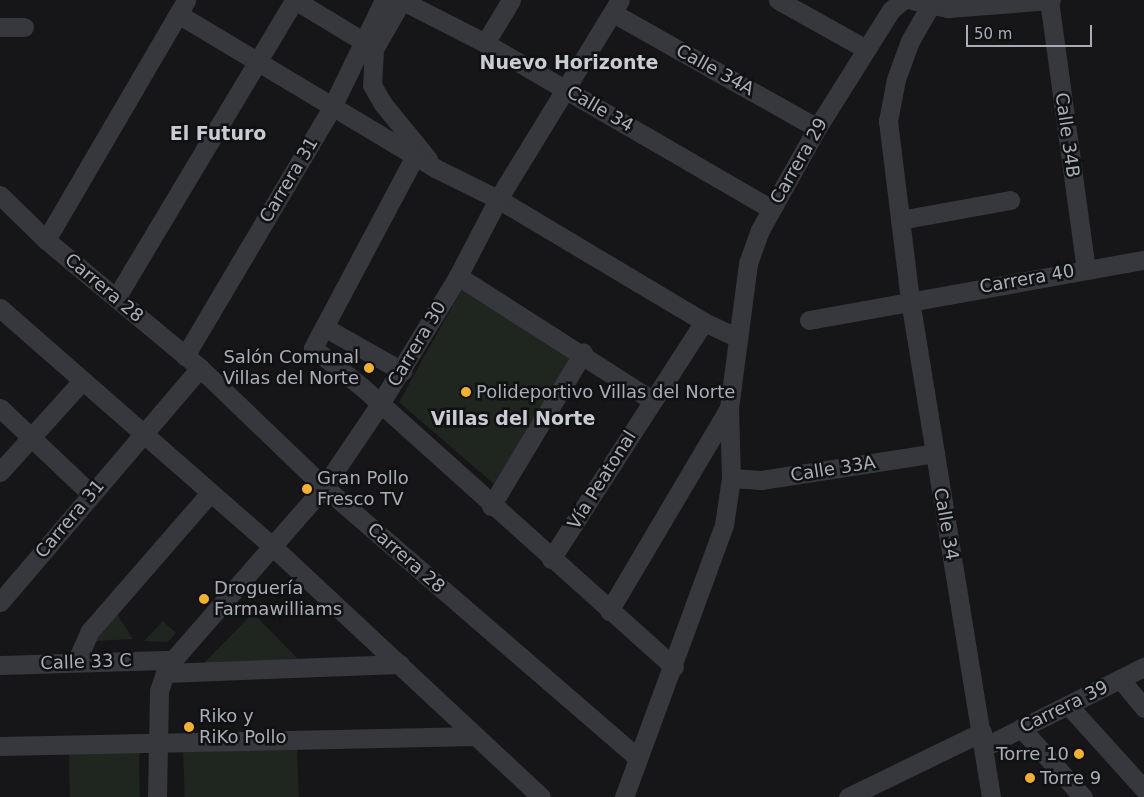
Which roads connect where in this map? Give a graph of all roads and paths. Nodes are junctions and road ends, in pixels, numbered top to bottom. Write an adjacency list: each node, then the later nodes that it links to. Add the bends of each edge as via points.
1 (295, 0): 13 (street); 15 (street)
2 (397, 0): 12 (street, Calle 34); 13 (street, Carrera 31)
3 (511, 0): 12 (street)
4 (778, 0): 14 (street)
5 (905, 0): 8 (street); 14 (street, Carrera 29)
6 (1050, 0): 8 (street, via 948,8); 28 (street, Calle 34B)
7 (616, 6): 16 (street, Carrera 30); 18 (street, Calle 34A)
8 (930, 6): 25 (street, Calle 34, via 910,41 899,71 888,121)
9 (182, 7): 15 (street); 26 (street)
10 (0, 27): 11 (street)
11 (24, 27)
12 (485, 43): 16 (street, Calle 34)
13 (368, 44): 17 (street, Carrera 31); 20 (street, via 372,85)
14 (866, 49): 18 (street, Carrera 29)
15 (258, 60): 17 (street); 30 (street)
16 (567, 90): 22 (street, Carrera 30); 24 (street, Calle 34)
17 (332, 108): 19 (street); 38 (street, Carrera 31)
18 (817, 128): 24 (street, Carrera 29)
19 (415, 156): 20 (street); 35 (street)
20 (435, 168): 22 (street)
21 (0, 195): 26 (street, Carrera 28)
22 (498, 199): 29 (street, Carrera 30); 34 (street)
23 (1010, 200): 25 (street)
24 (771, 209): 36 (street, Carrera 29, via 748,263)
25 (900, 220): 31 (street, Calle 34)
26 (46, 240): 30 (street, Carrera 28)
27 (1144, 260): 28 (street, Carrera 40)
28 (1086, 269): 31 (street, Carrera 40)
29 (458, 276): 37 (street); 40 (street, Carrera 30)
30 (116, 298): 38 (street, Carrera 28)
31 (910, 300): 33 (street); 48 (street, Calle 34)
32 (0, 308): 41 (street)
33 (809, 320)
34 (704, 322): 36 (street); 42 (street, Vía Peatonal)
35 (324, 327): 40 (street); 43 (street, via 313,348)
36 (738, 338): 45 (street, Carrera 29)
37 (583, 353): 42 (street); 54 (street)
38 (185, 356): 39 (street, Carrera 28)
39 (200, 368): 46 (street, Carrera 31); 51 (street, Carrera 28)
40 (402, 371): 43 (street, Carrera 30)
41 (82, 381): 46 (street); 47 (street)
42 (652, 400): 56 (street, Vía Peatonal)
43 (380, 404): 51 (street, Carrera 30); 54 (street)
44 (0, 408): 47 (street)
45 (729, 408): 50 (street); 58 (street)
46 (142, 435): 52 (street); 53 (street, Carrera 31)
47 (31, 437): 49 (street); 53 (street)
48 (935, 453): 50 (street, Calle 33A, via 761,480); 70 (street, Calle 34)
49 (0, 472)
50 (731, 478): 63 (street, via 724,525)
51 (324, 487): 55 (street, Carrera 30); 73 (street, Carrera 28)
52 (210, 493): 55 (street); 59 (street, via 90,631)
53 (91, 494): 57 (street, Carrera 31)
54 (491, 506): 56 (street)
55 (272, 546): 61 (street); 62 (street, Carrera 30)
56 (551, 559): 58 (street)
57 (0, 602)
58 (609, 611): 63 (street)
59 (76, 662): 60 (street, Calle 33 C); 62 (street, Calle 33 C)
60 (0, 664)
61 (400, 664): 62 (street, Calle 33 C); 69 (street)
62 (169, 666): 71 (street, via 159,691)
63 (674, 667): 73 (street)
64 (1144, 667): 65 (street, Carrera 39)
65 (1120, 679): 66 (street, Carrera 39); 67 (street)
66 (1068, 705): 68 (street, Carrera 39); 74 (street)
67 (1144, 708)
68 (1021, 728): 70 (street, Carrera 39); 80 (street)
69 (476, 736): 71 (street); 76 (street)
70 (983, 739): 78 (street, Carrera 39); 79 (street, Calle 34)
71 (156, 744): 72 (street); 75 (street)
72 (0, 746)
73 (637, 757): 77 (street)
74 (1144, 789)
75 (156, 797)
76 (541, 797)
77 (624, 797)
78 (848, 797)
79 (991, 797)
80 (1083, 797)

